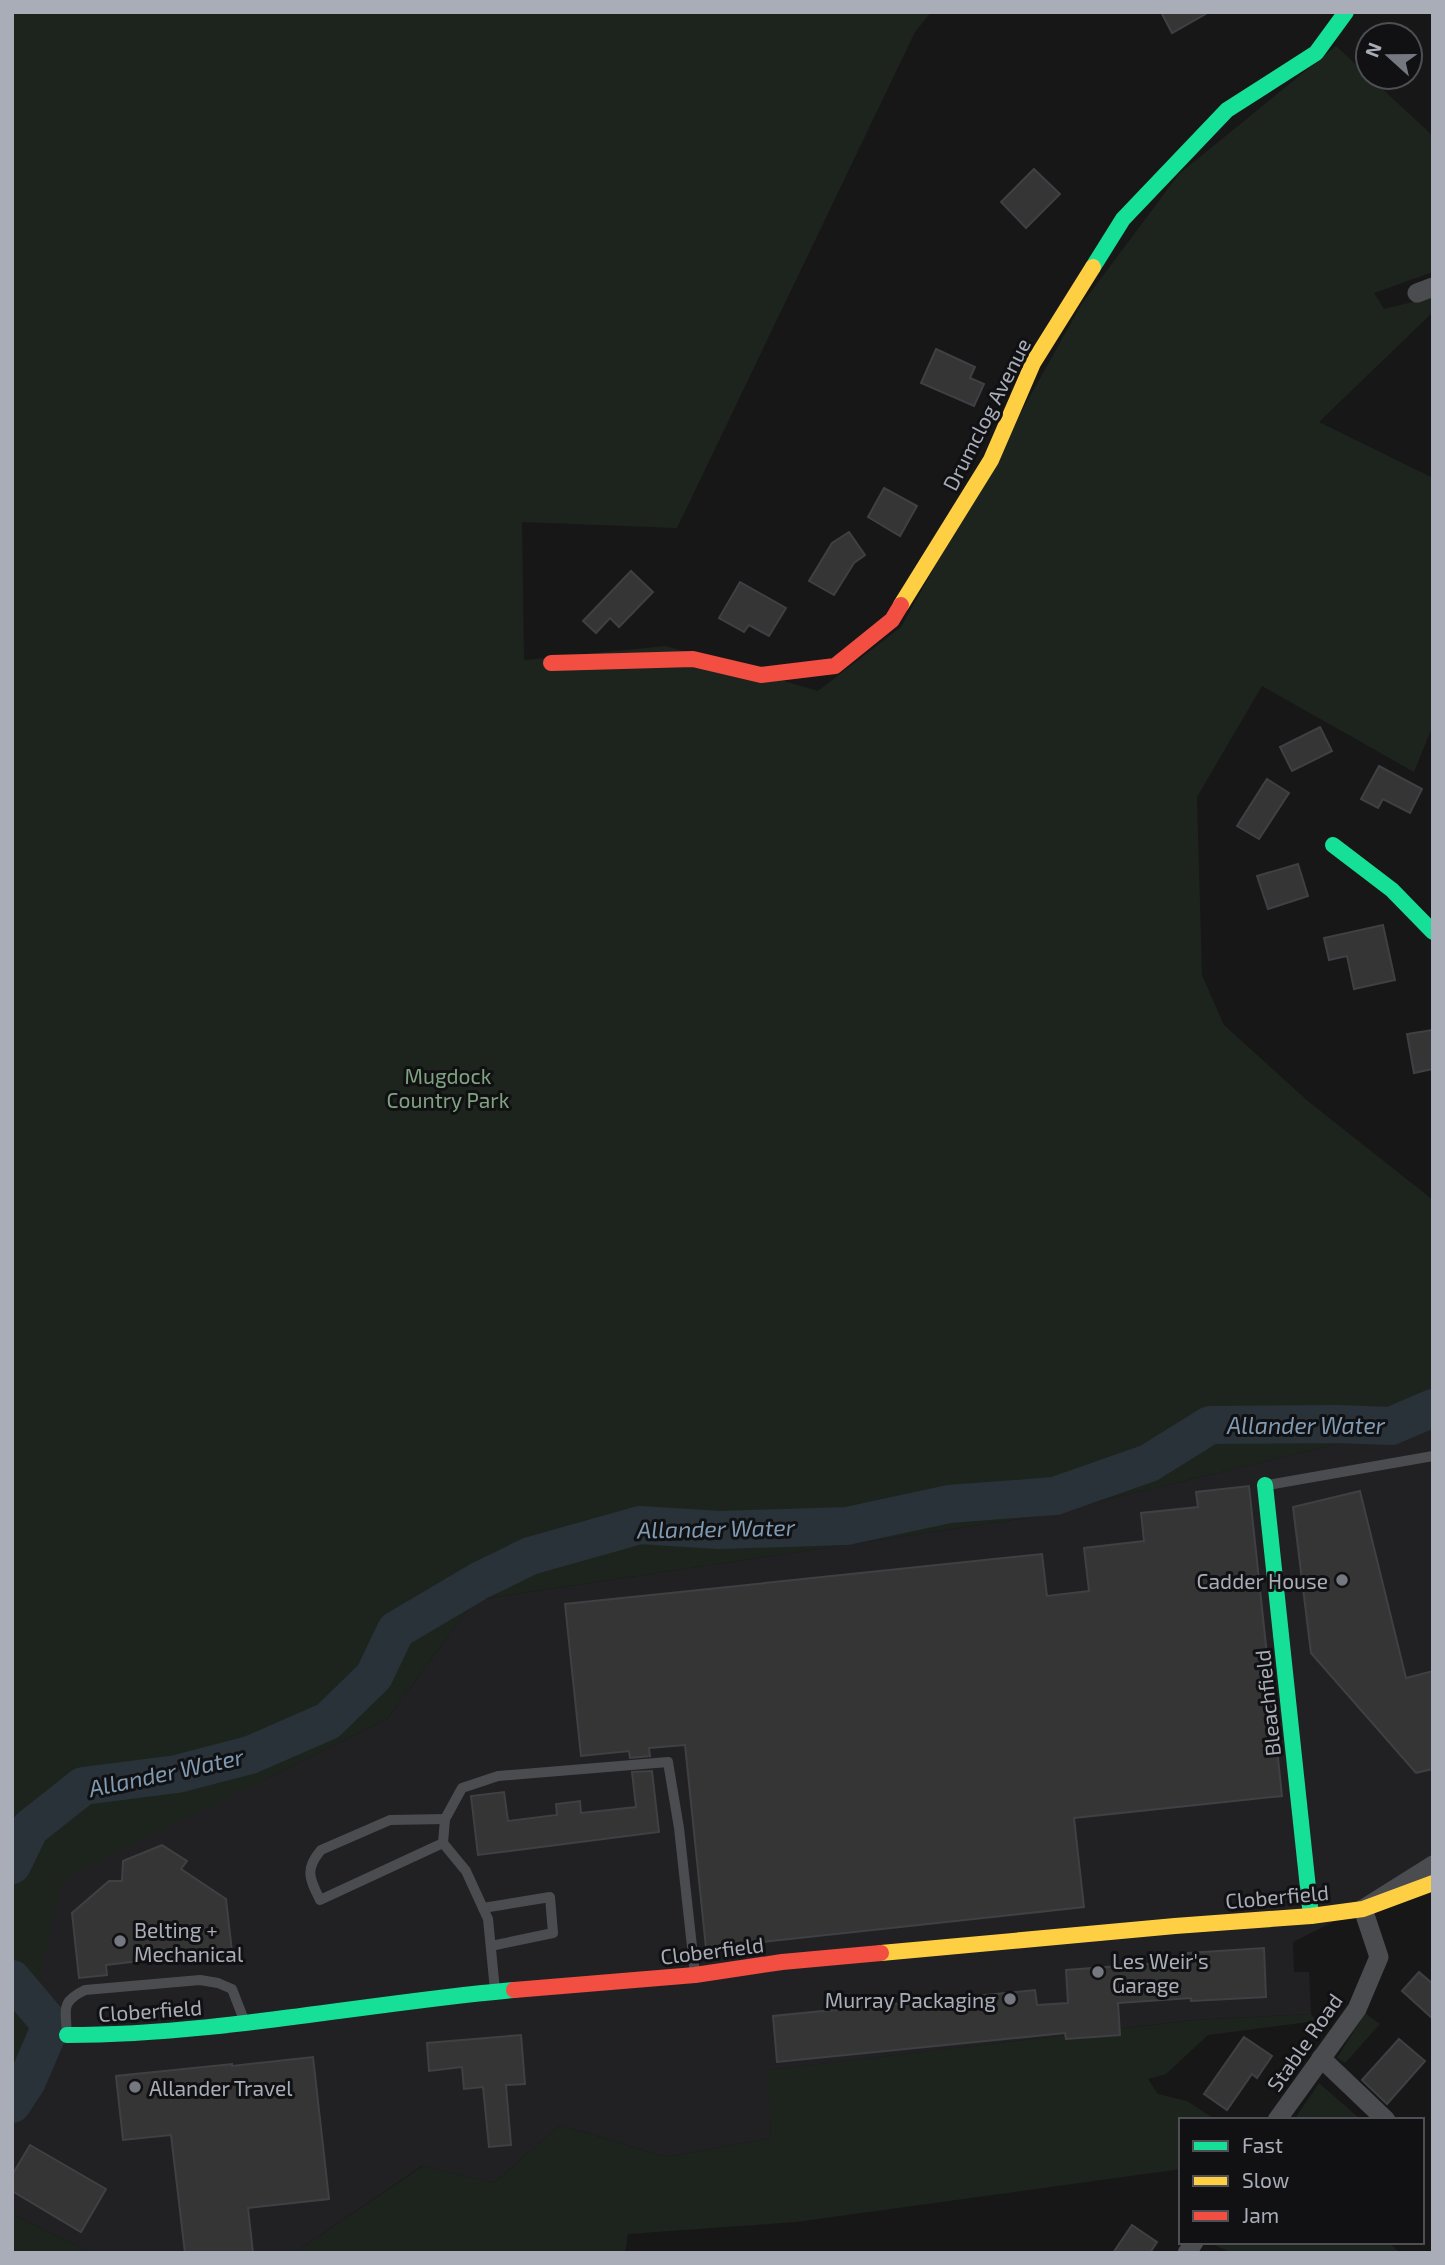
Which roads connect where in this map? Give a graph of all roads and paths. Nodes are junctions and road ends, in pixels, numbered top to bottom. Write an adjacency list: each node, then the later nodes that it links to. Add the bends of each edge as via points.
1 (1346, 12): 2 (street, Drumclog Avenue, via 1316,53 1227,110 1123,219 1033,363 991,460 892,620 835,666 761,676 693,659)
2 (551, 663)
3 (1334, 845): 4 (street, via 1392,890)
4 (1433, 932)
5 (1433, 1456): 6 (lane)
6 (1265, 1485): 13 (street, Bleachfield)
7 (445, 1819): 8 (lane); 8 (lane, via 390,1820 321,1850 309,1876 320,1900); 15 (lane, via 462,1788 498,1776 668,1762)
8 (443, 1843): 11 (lane, via 466,1871)
9 (1433, 1865): 12 (street)
10 (1433, 1883): 12 (street, Cloberfield)
11 (483, 1908): 14 (lane); 14 (lane, via 550,1897 554,1933)
12 (1363, 1909): 13 (street, Cloberfield); 19 (street, Stable Road, via 1379,1957 1357,2009)
13 (1311, 1916): 15 (street, Cloberfield, via 782,1962)
14 (491, 1946): 16 (lane)
15 (695, 1975): 16 (street, Cloberfield)
16 (495, 1992): 17 (street, Cloberfield)
17 (246, 2023): 18 (street, Cloberfield, via 120,2035); 18 (lane, via 232,1989 200,1980 85,1990 66,2005)
18 (67, 2035)
19 (1321, 2058): 20 (street, Stable Road); 21 (street)
20 (1278, 2118)
21 (1384, 2118)

